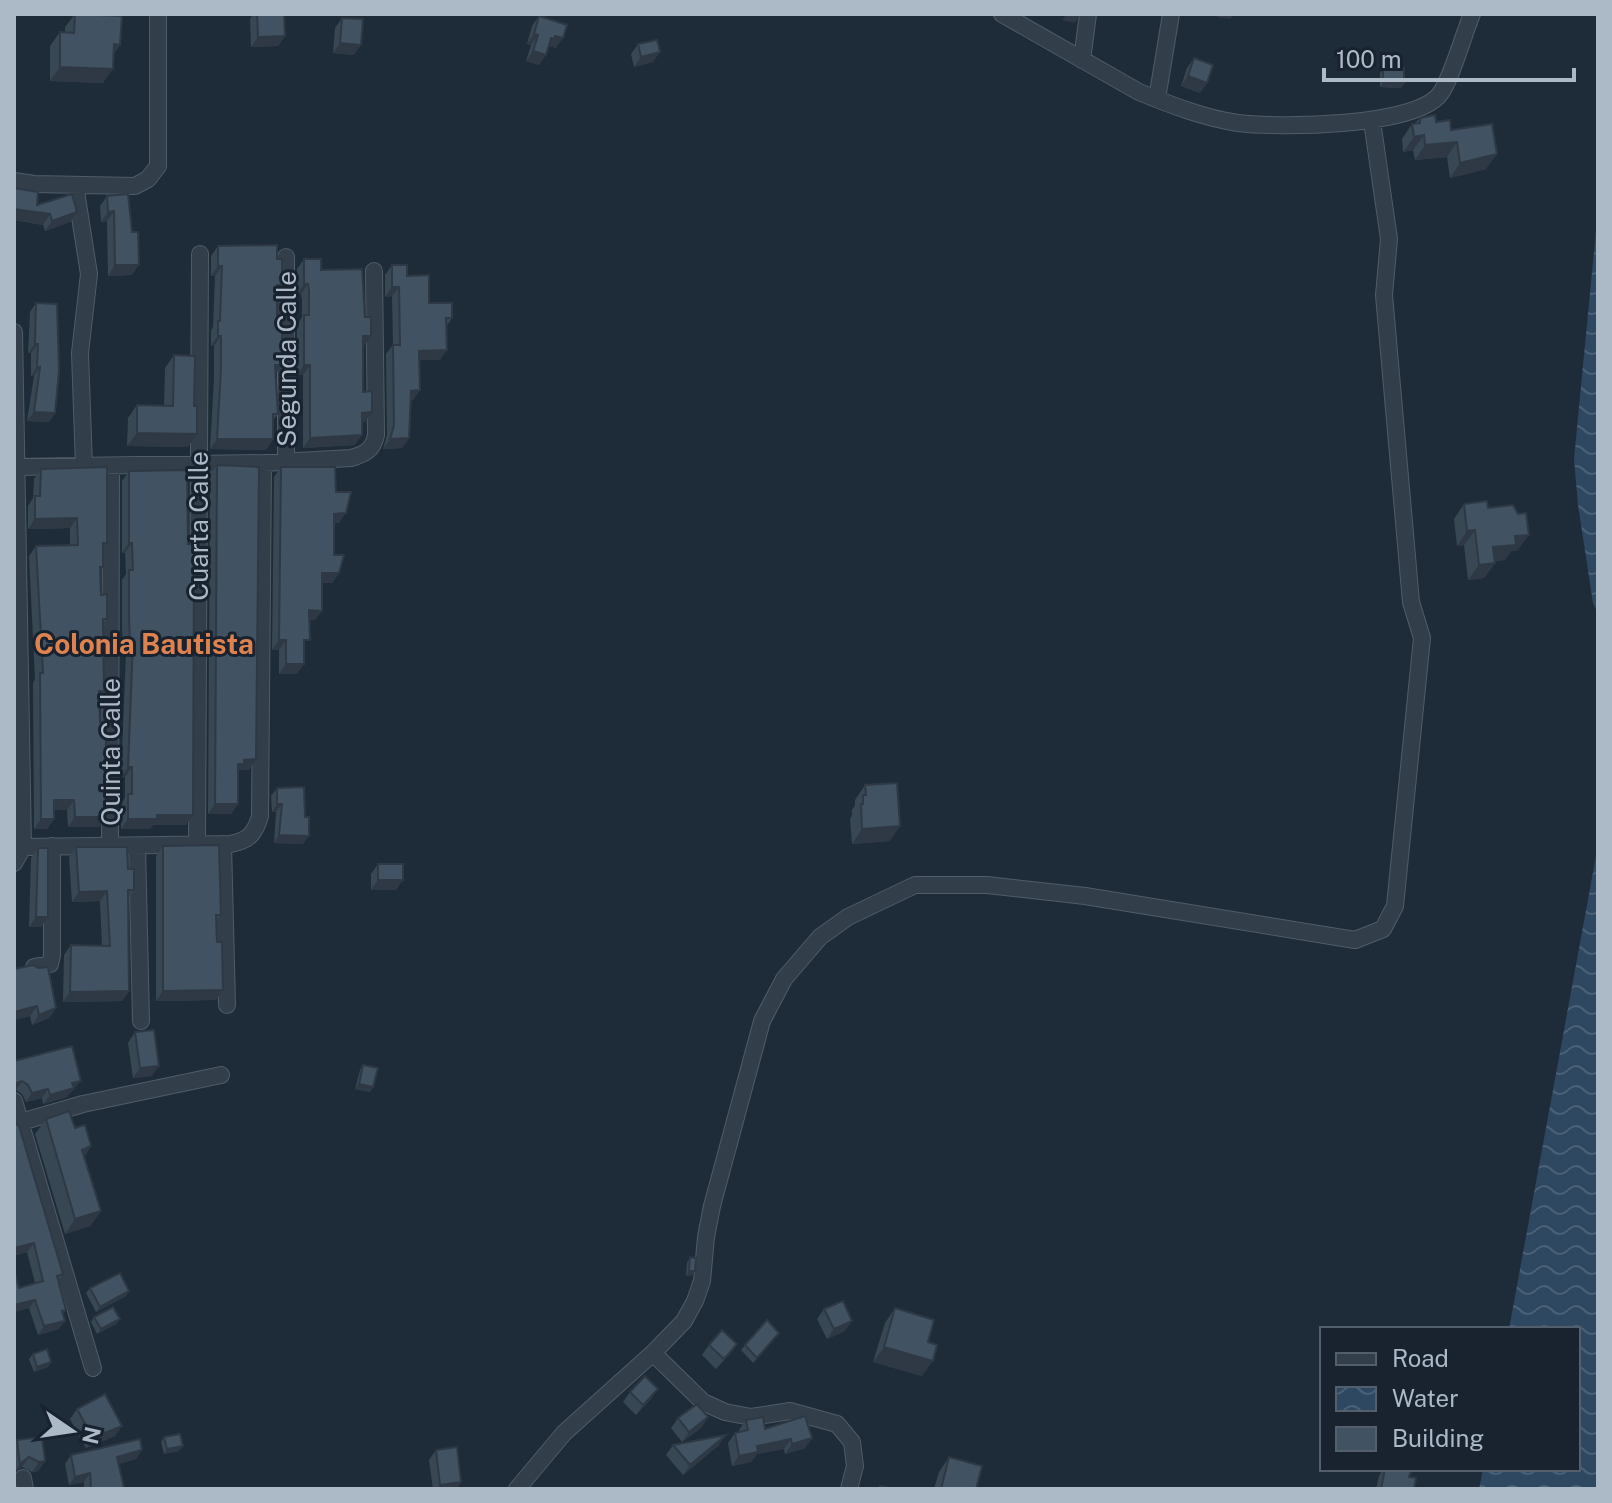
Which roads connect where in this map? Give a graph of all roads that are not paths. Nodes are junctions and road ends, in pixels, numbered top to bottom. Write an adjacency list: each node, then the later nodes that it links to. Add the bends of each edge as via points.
1 (158, 14): 10 (street, via 158,166 135,186)
2 (1002, 14): 6 (street)
3 (1088, 14): 6 (street)
4 (1171, 14): 7 (street)
5 (1472, 14): 8 (street, via 1442,93 1429,105)
6 (1082, 60): 7 (street)
7 (1157, 99): 8 (street, via 1239,123)
8 (1372, 121): 35 (street, via 1389,239 1384,295 1411,602 1422,638 1395,906 1383,929 1355,940 987,885 915,885 848,917 820,937 784,979 762,1021 712,1206 702,1281 684,1321)
9 (14, 181): 10 (street)
10 (75, 185): 20 (street, via 89,274 80,353)
11 (200, 254): 17 (street, Cuarta Calle)
12 (286, 257): 16 (street, Segunda Calle)
13 (374, 271): 16 (street, via 374,446 351,458)
14 (14, 332): 15 (street)
15 (16, 435): 19 (street)
16 (286, 461): 18 (street)
17 (198, 463): 18 (street); 21 (street); 23 (street, Cuarta Calle)
18 (263, 463): 22 (street, via 260,816 243,842)
19 (17, 467): 20 (street); 27 (street)
20 (84, 467): 21 (street)
21 (111, 467): 25 (street, Quinta Calle)
22 (223, 844): 23 (street); 30 (street)
23 (197, 845): 26 (street)
24 (52, 846): 25 (street); 27 (street); 29 (street, via 52,955 50,964)
25 (110, 846): 26 (street)
26 (137, 846): 31 (street)
27 (23, 847): 28 (street)
28 (14, 863)
29 (34, 967)
30 (227, 1005)
31 (141, 1021)
32 (221, 1075): 34 (street)
33 (14, 1101): 34 (street)
34 (17, 1123): 36 (street)
35 (653, 1353): 37 (street, via 564,1433); 38 (street, via 703,1402 725,1412 751,1417 790,1411 837,1424 852,1442 855,1466)
36 (93, 1368)
37 (517, 1489)
38 (849, 1489)

